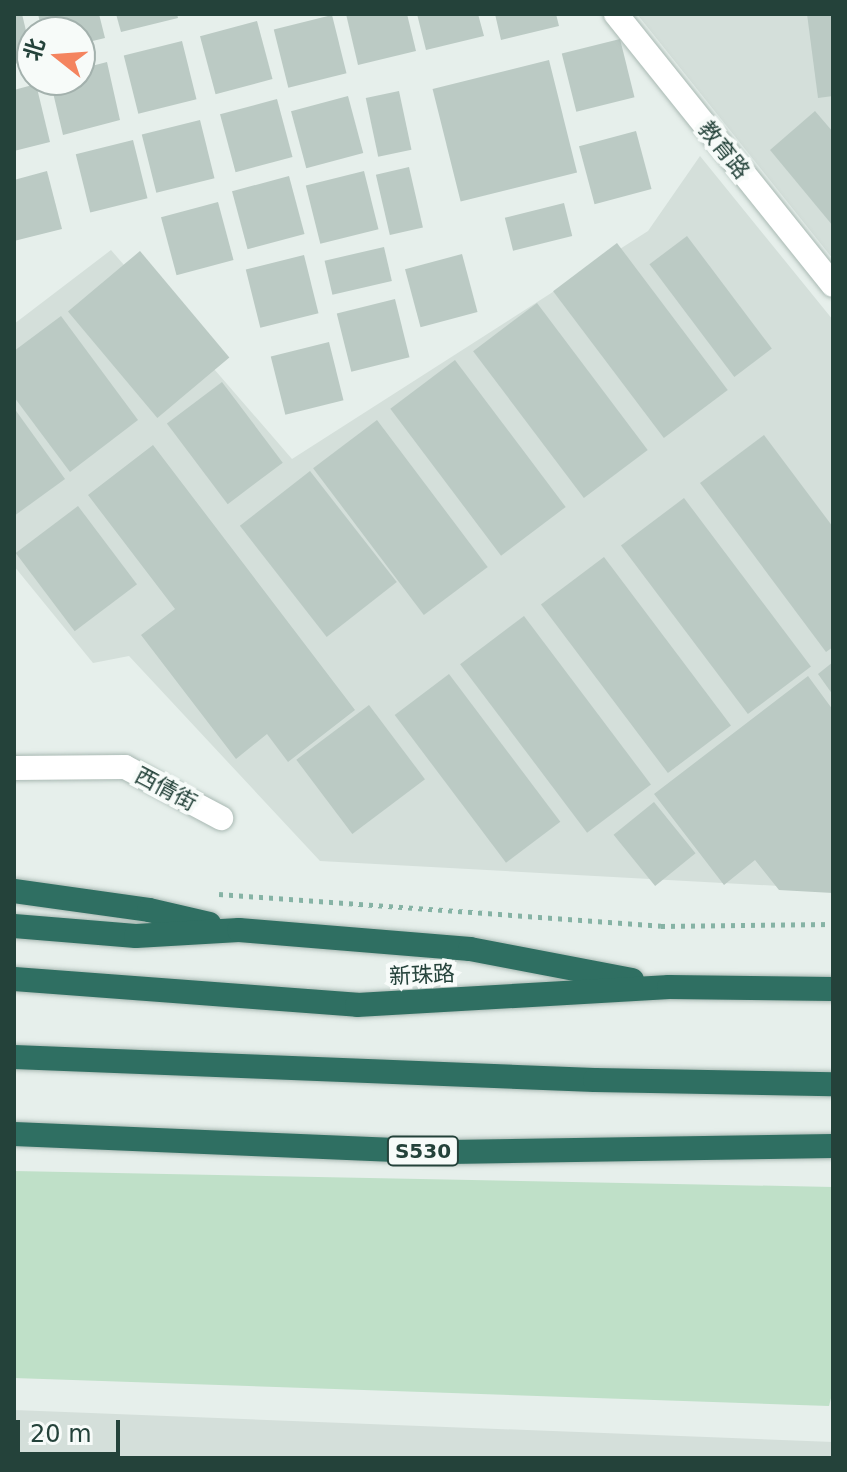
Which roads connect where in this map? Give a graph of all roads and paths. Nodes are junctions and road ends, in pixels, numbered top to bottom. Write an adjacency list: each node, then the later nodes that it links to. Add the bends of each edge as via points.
1 (616, 14): 2 (street, 教育路)
2 (833, 285)
3 (14, 768): 4 (street, 西倩街, via 125,767)
4 (221, 818)
5 (14, 891): 9 (highway, via 149,910)
6 (217, 894): 7 (path, via 661,926)
7 (833, 924)
8 (14, 926): 9 (highway, via 136,936)
9 (239, 930): 11 (highway, via 470,949)
10 (14, 979): 11 (highway, 新珠路, via 357,1005)
11 (669, 987): 12 (highway, 新珠路)
12 (833, 989)
13 (14, 1057): 14 (highway, via 183,1067)
14 (833, 1084)
15 (14, 1134): 16 (highway, S530, via 449,1152)
16 (833, 1146)

